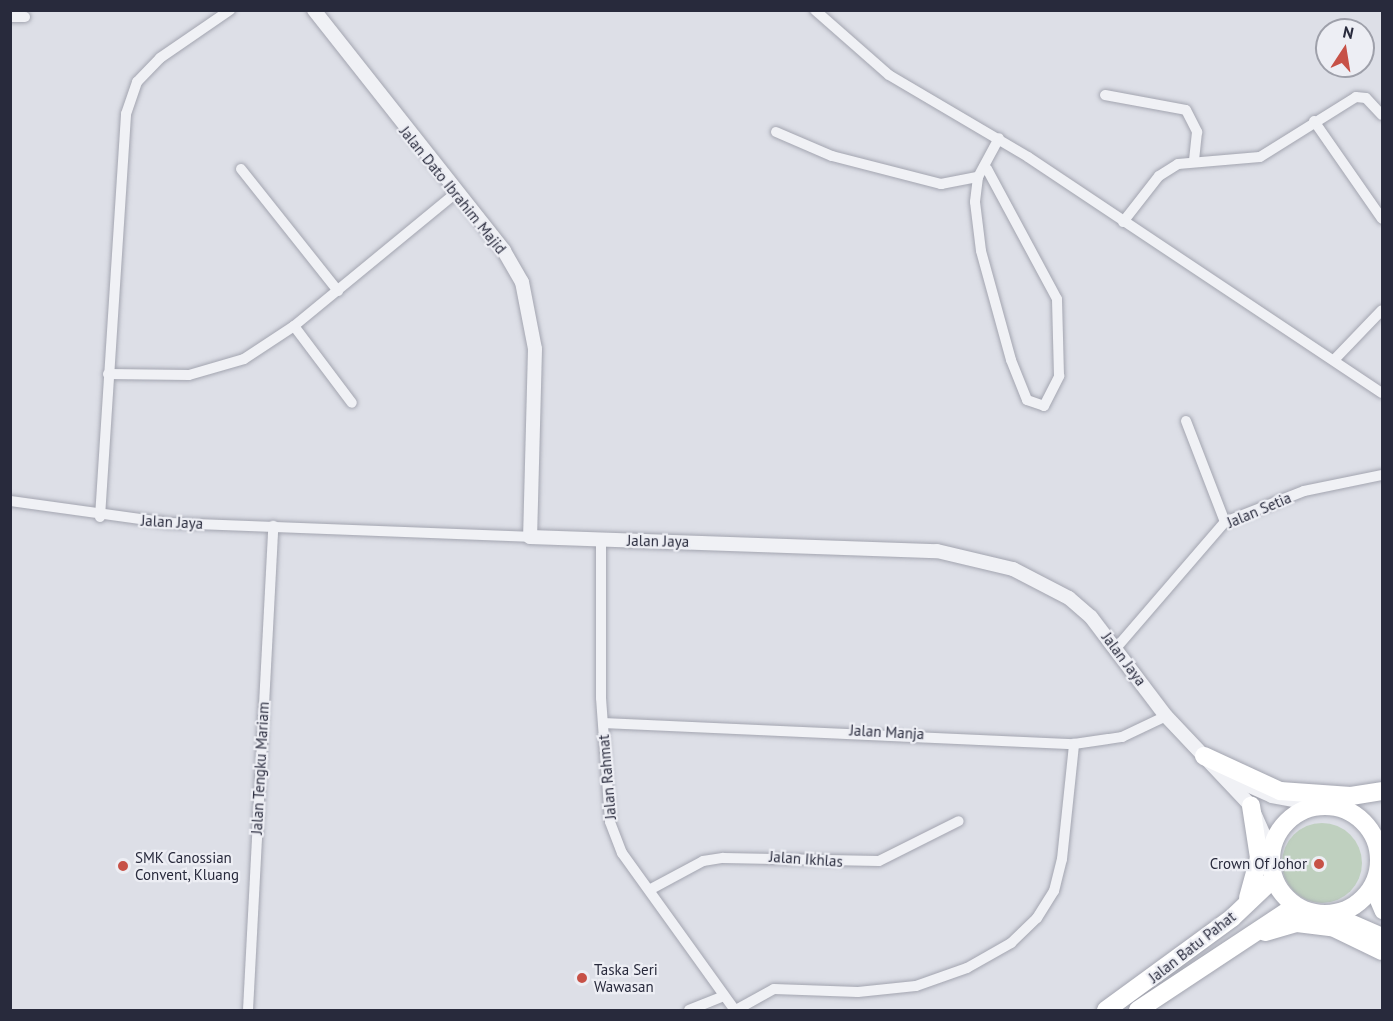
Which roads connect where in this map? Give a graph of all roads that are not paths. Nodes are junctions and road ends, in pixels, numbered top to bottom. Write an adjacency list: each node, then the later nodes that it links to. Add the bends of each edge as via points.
1 (230, 10): 21 (street, via 160,58 130,98 123,133)
2 (315, 10): 14 (street, Jalan Dato Ibrahim Majid)
3 (815, 10): 10 (street, via 888,75)
4 (10, 17): 5 (street)
5 (25, 17)
6 (1106, 95): 11 (street, via 1186,110 1197,132)
7 (1383, 115): 8 (street, via 1366,98 1356,97)
8 (1314, 121): 11 (street, via 1260,157); 15 (street)
9 (776, 132): 13 (street, via 820,152 925,182 954,184)
10 (999, 138): 13 (street); 16 (street)
11 (1194, 159): 16 (street, via 1159,176)
12 (241, 169): 17 (street)
13 (983, 173): 13 (street, via 975,202 981,251 1011,360 1027,400 1044,406 1059,376 1057,299)
14 (456, 193): 17 (street); 30 (street, Jalan Dato Ibrahim Majid, via 504,251 522,282 532,314)
15 (1383, 219)
16 (1123, 222): 20 (street)
17 (338, 291): 19 (street)
18 (1383, 310): 20 (street)
19 (294, 326): 21 (street, via 227,367 189,375); 23 (street)
20 (1334, 360): 22 (street)
21 (108, 374): 27 (street)
22 (1383, 393)
23 (352, 403)
24 (1186, 421): 28 (street)
25 (1383, 475): 28 (street, Jalan Setia, via 1304,491)
26 (10, 501): 27 (street, Jalan Jaya)
27 (100, 517): 29 (street, Jalan Jaya)
28 (1225, 522): 32 (street, Jalan Setia)
29 (273, 526): 30 (street, Jalan Jaya); 57 (street, Jalan Tengku Mariam)
30 (530, 537): 31 (street, Jalan Jaya)
31 (601, 540): 32 (street, Jalan Jaya, via 892,549 970,558 1013,569 1062,594); 34 (street, Jalan Rahmat)
32 (1117, 647): 33 (street, Jalan Jaya)
33 (1166, 716): 35 (street, Jalan Manja, via 1122,737); 36 (street, Jalan Jaya)
34 (603, 723): 35 (street, Jalan Manja); 48 (street, Jalan Rahmat, via 610,822 622,853)
35 (1074, 744): 59 (street, via 1062,859 1054,891 1037,918 1011,943 967,968 916,986 868,992 774,989)
36 (1204, 756): 37 (street, Jalan Jaya); 38 (highway, via 1280,791 1351,796)
37 (1218, 770): 40 (street, Jalan Jaya); 41 (street, Jalan Jaya, via 1272,796)
38 (1383, 791)
39 (1383, 801): 42 (highway)
40 (1251, 806): 45 (street, Jalan Jaya); 52 (highway, via 1259,842 1257,878)
41 (1321, 806): 42 (highway); 45 (highway, via 1288,820)
42 (1339, 807): 44 (highway, via 1364,822)
43 (959, 821): 48 (street, Jalan Ikhlas, via 879,861 723,858 703,861)
44 (1381, 842): 47 (highway)
45 (1271, 851): 46 (highway)
46 (1273, 879): 49 (highway); 52 (highway, Jalan Batu Pahat)
47 (1372, 888): 50 (main road); 51 (highway, via 1349,909)
48 (651, 889): 56 (street, Jalan Rahmat)
49 (1295, 906): 51 (highway); 54 (highway, Jalan Batu Pahat)
50 (1383, 911)
51 (1334, 914): 53 (main road)
52 (1232, 918): 60 (highway, Jalan Batu Pahat)
53 (1383, 936)
54 (1234, 946): 55 (highway, via 1297,924 1332,927); 61 (highway, Jalan Batu Pahat)
55 (1383, 951)
56 (724, 996): 58 (street); 59 (street, Jalan Rahmat)
57 (248, 1011)
58 (689, 1011)
59 (735, 1011)
60 (1106, 1011)
61 (1138, 1011)

